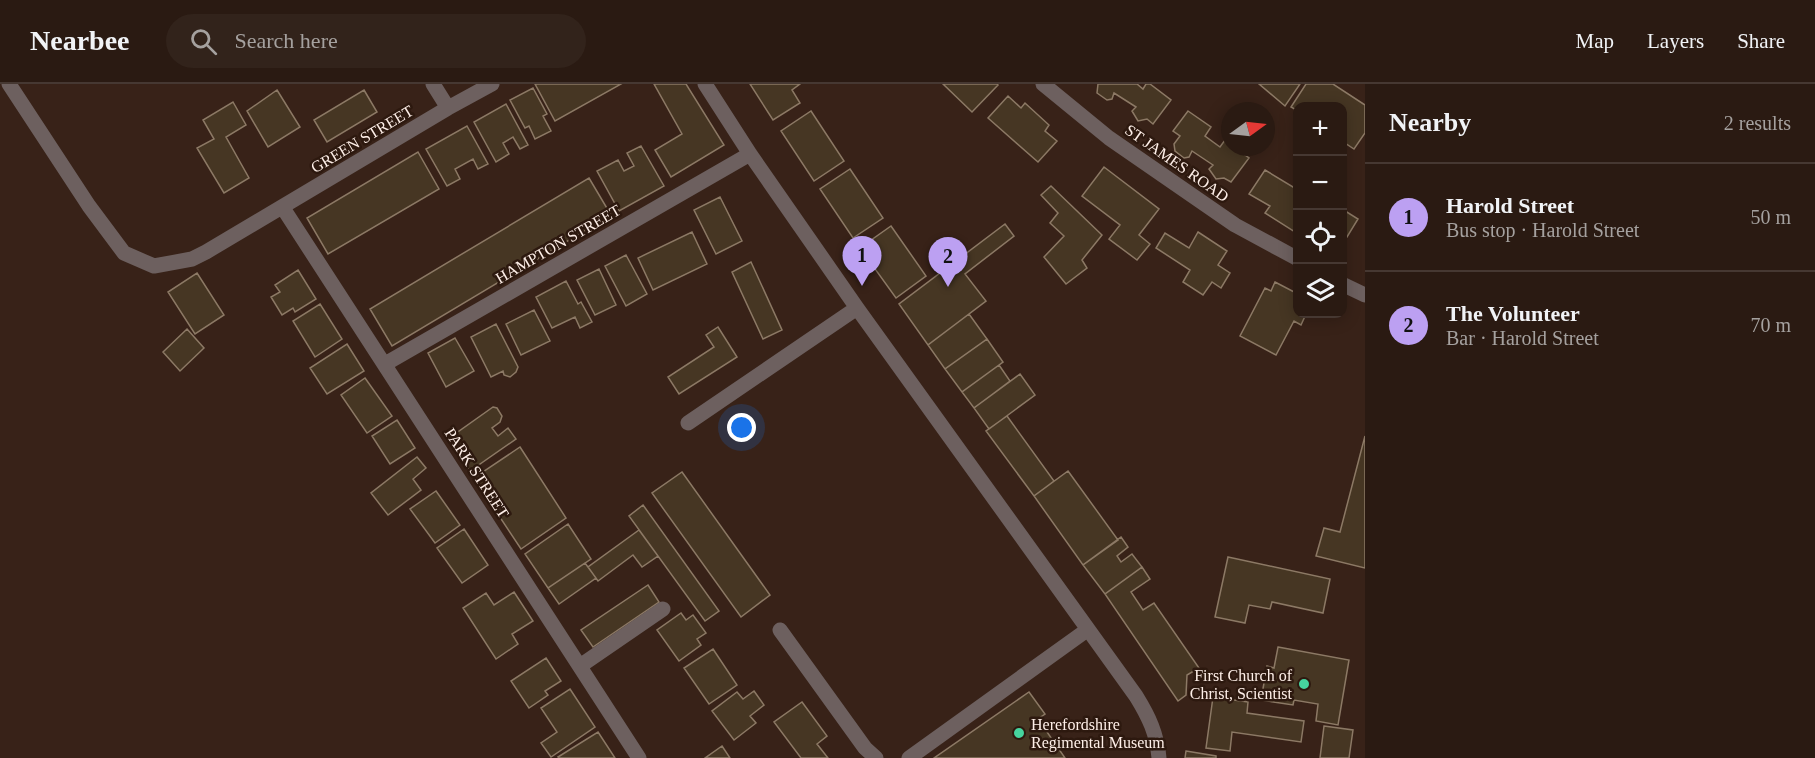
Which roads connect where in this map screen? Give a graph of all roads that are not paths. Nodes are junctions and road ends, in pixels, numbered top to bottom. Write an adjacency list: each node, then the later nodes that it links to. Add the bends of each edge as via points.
1 (9, 84): 8 (street, GREEN STREET, via 124,254 154,266 192,259)
2 (433, 84): 6 (street)
3 (492, 84): 6 (street, GREEN STREET)
4 (705, 84): 7 (street)
5 (1043, 84): 9 (street, ST JAMES ROAD, via 1109,138 1225,218)
6 (448, 108): 8 (street, GREEN STREET)
7 (750, 154): 12 (street); 13 (street, HAMPTON STREET)
8 (283, 208): 13 (street, PARK STREET)
9 (1293, 256)
10 (1347, 287): 11 (street)
11 (1365, 296)
12 (858, 308): 14 (street); 17 (street)
13 (385, 364): 18 (street, PARK STREET)
14 (688, 423)
15 (663, 609): 18 (street)
16 (780, 630): 20 (street)
17 (1087, 630): 21 (street); 22 (street, via 1150,719)
18 (580, 666): 19 (street, PARK STREET)
19 (639, 758)
20 (876, 758)
21 (909, 758)
22 (1159, 758)

